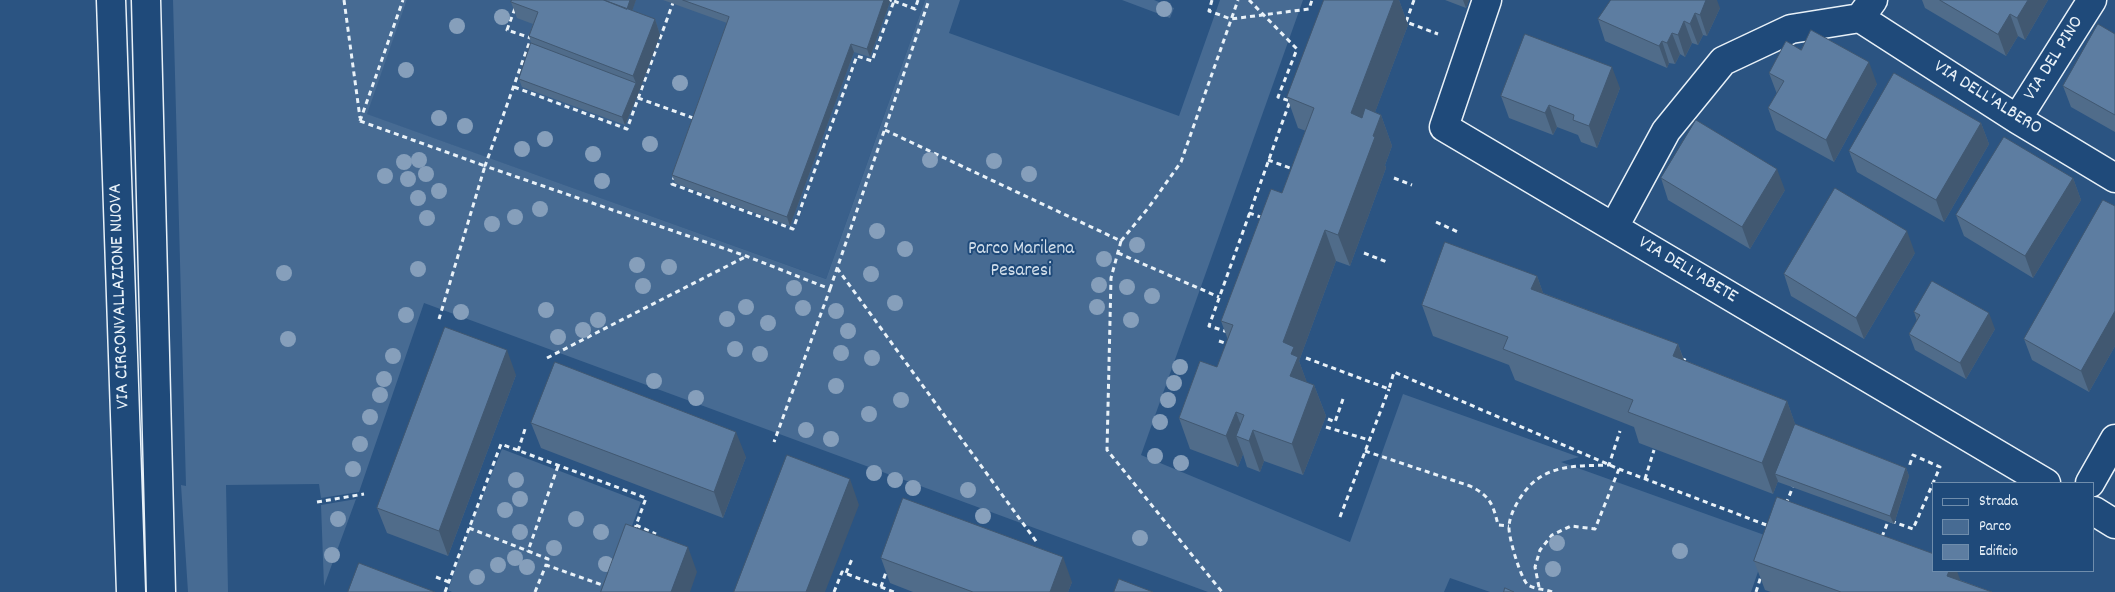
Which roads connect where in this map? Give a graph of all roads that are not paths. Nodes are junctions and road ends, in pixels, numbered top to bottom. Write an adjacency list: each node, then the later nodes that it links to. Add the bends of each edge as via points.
1 (111, 0): 14 (street, VIA CIRCONVALLAZIONE NUOVA)
2 (146, 0): 15 (street, VIA CIRCONVALLAZIONE NUOVA)
3 (1487, 0): 8 (street, VIA DELL'ABETE, via 1444,127)
4 (2092, 0): 6 (street, VIA DEL PINO)
5 (1866, 9): 6 (street, VIA DELL'ALBERO); 8 (street, via 1791,29 1723,61 1666,131)
6 (2017, 118): 7 (street, VIA DELL'ALBERO)
7 (2115, 178)
8 (1614, 228): 10 (street, VIA DELL'ABETE)
9 (2115, 439): 11 (street)
10 (2044, 482)
11 (2091, 482)
12 (2095, 513): 13 (street)
13 (2115, 524)
14 (131, 592)
15 (162, 592)

